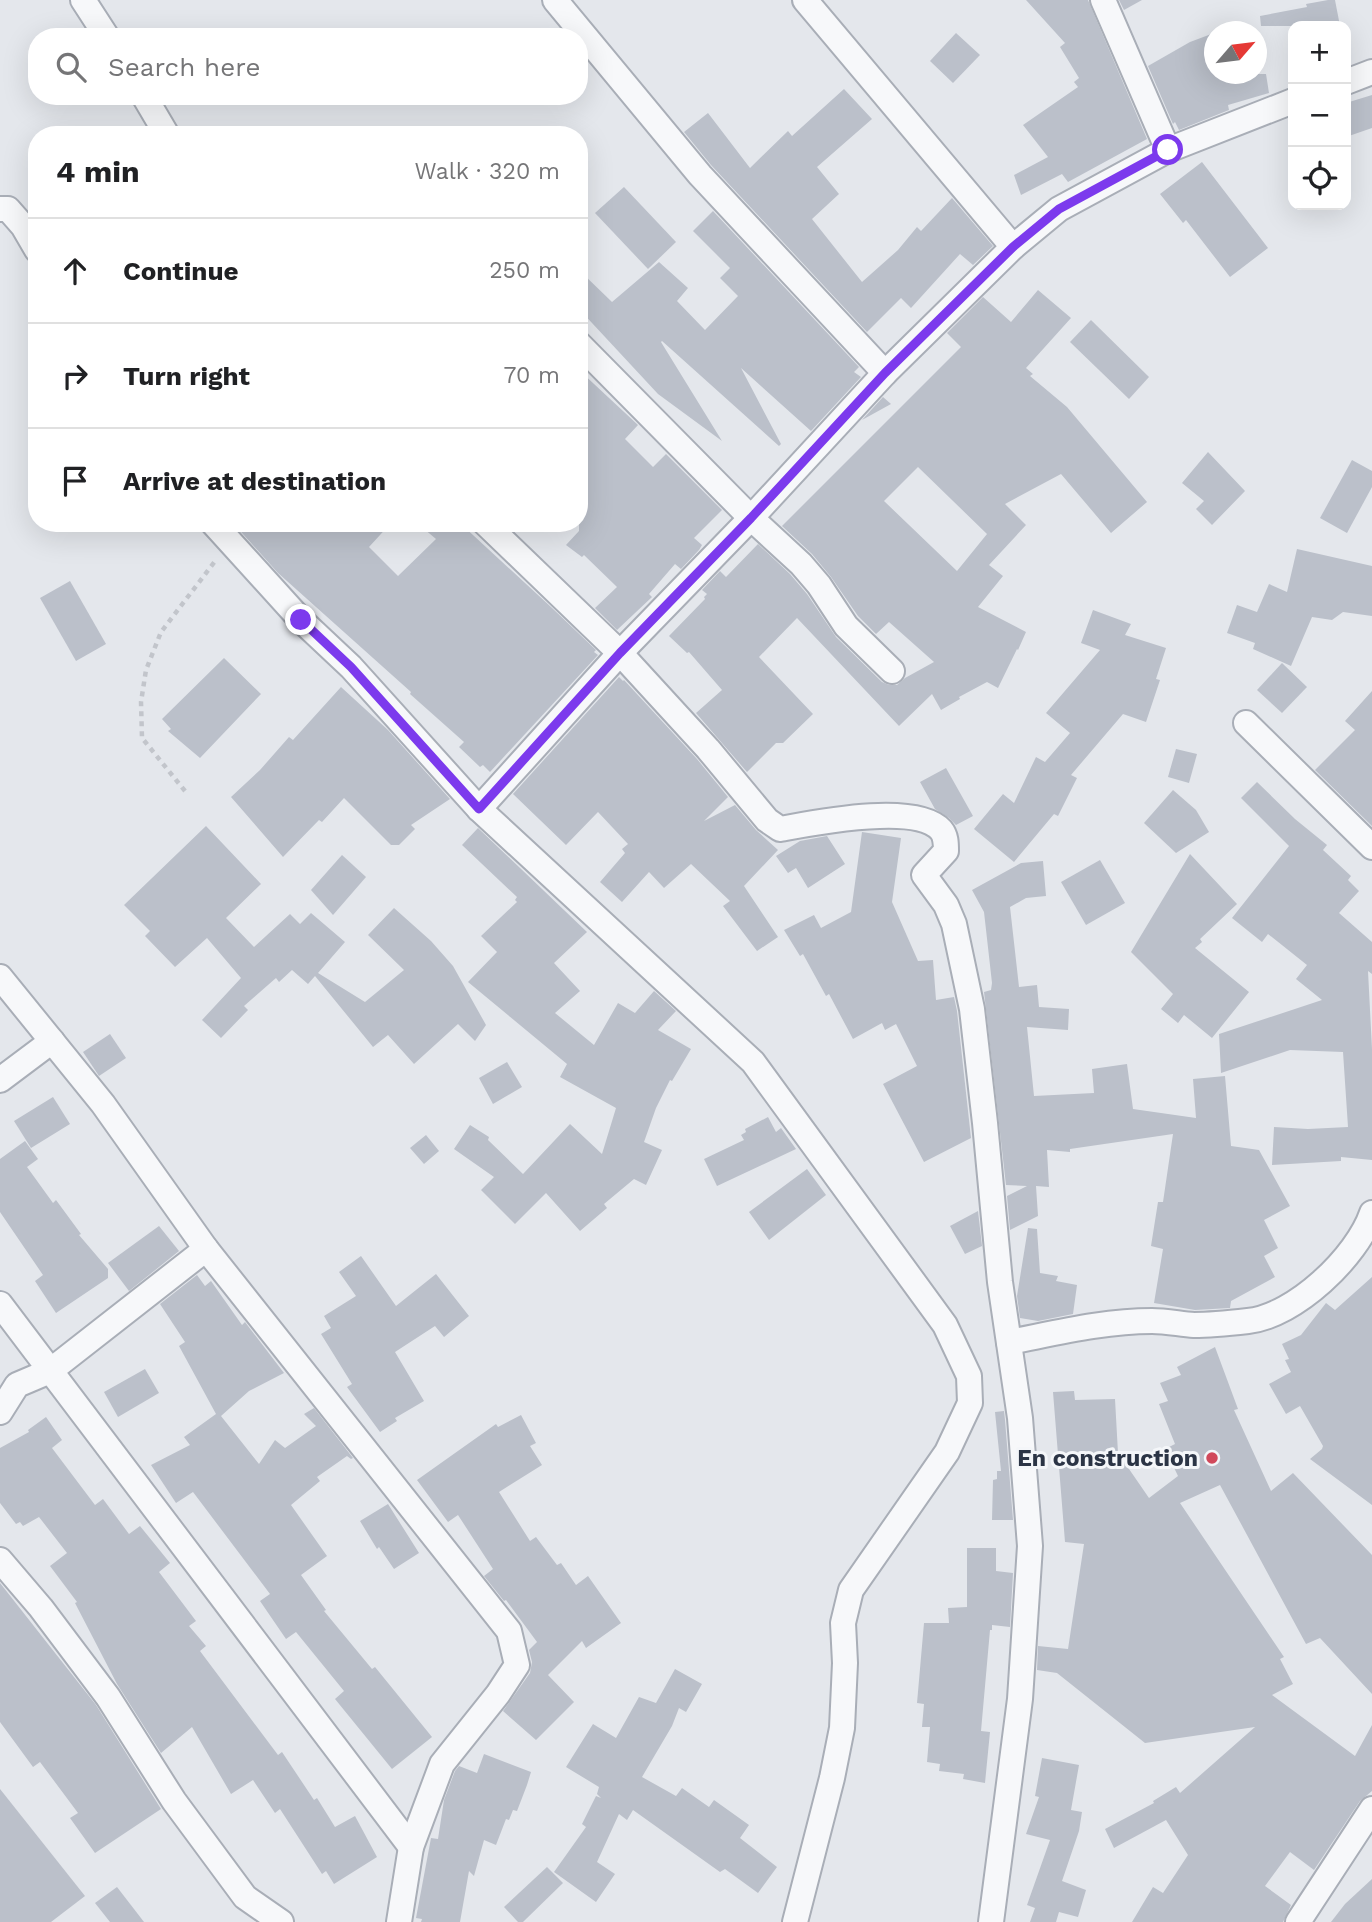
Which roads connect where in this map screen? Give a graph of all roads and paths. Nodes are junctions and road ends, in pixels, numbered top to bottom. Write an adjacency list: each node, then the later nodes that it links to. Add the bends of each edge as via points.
1 (83, 0): 5 (street)
2 (555, 0): 6 (street)
3 (804, 0): 16 (street)
4 (1102, 0): 13 (street)
5 (101, 28)
6 (578, 28)
7 (588, 40): 18 (street, via 700,175)
8 (1372, 72): 9 (street)
9 (1351, 80)
10 (1288, 103): 13 (street)
11 (149, 105): 12 (street)
12 (162, 126)
13 (1168, 150): 16 (street, via 1059,209)
14 (0, 209): 15 (street, via 8,209)
15 (28, 235)
16 (1013, 247): 18 (street)
17 (588, 353): 19 (street)
18 (885, 373): 19 (street)
19 (751, 518): 23 (street); 24 (street, via 801,564 846,626)
20 (220, 532): 22 (street)
21 (494, 532): 23 (street)
22 (229, 543): 26 (path, via 161,632 146,670 142,737); 27 (street, via 351,667)
23 (620, 653): 27 (street); 35 (street, via 767,820 780,829 860,816 898,817 926,821 946,839 946,851 924,875 954,924 972,1009)
24 (892, 671)
25 (1246, 723): 28 (street)
26 (186, 792)
27 (479, 809): 43 (street, via 753,1062 945,1325 969,1376 970,1403 947,1452 850,1590 843,1623 842,1728)
28 (1372, 848)
29 (0, 977): 30 (street)
30 (52, 1041): 31 (street); 33 (street, via 103,1104)
31 (0, 1080)
32 (1372, 1213): 35 (street, via 1366,1230 1333,1271 1289,1307 1251,1321 1195,1325 1152,1321 1087,1327)
33 (206, 1249): 36 (street); 40 (street, via 509,1631 517,1665 442,1764)
34 (0, 1304): 36 (street)
35 (1009, 1342): 44 (street, via 1030,1546 1020,1699)
36 (50, 1371): 37 (street, via 17,1385); 40 (street)
37 (0, 1412)
38 (0, 1560): 41 (street, via 108,1697 174,1801 245,1897)
39 (1372, 1809): 45 (street)
40 (411, 1847): 42 (street)
41 (281, 1922)
42 (399, 1922)
43 (795, 1922)
44 (991, 1922)
45 (1298, 1922)

